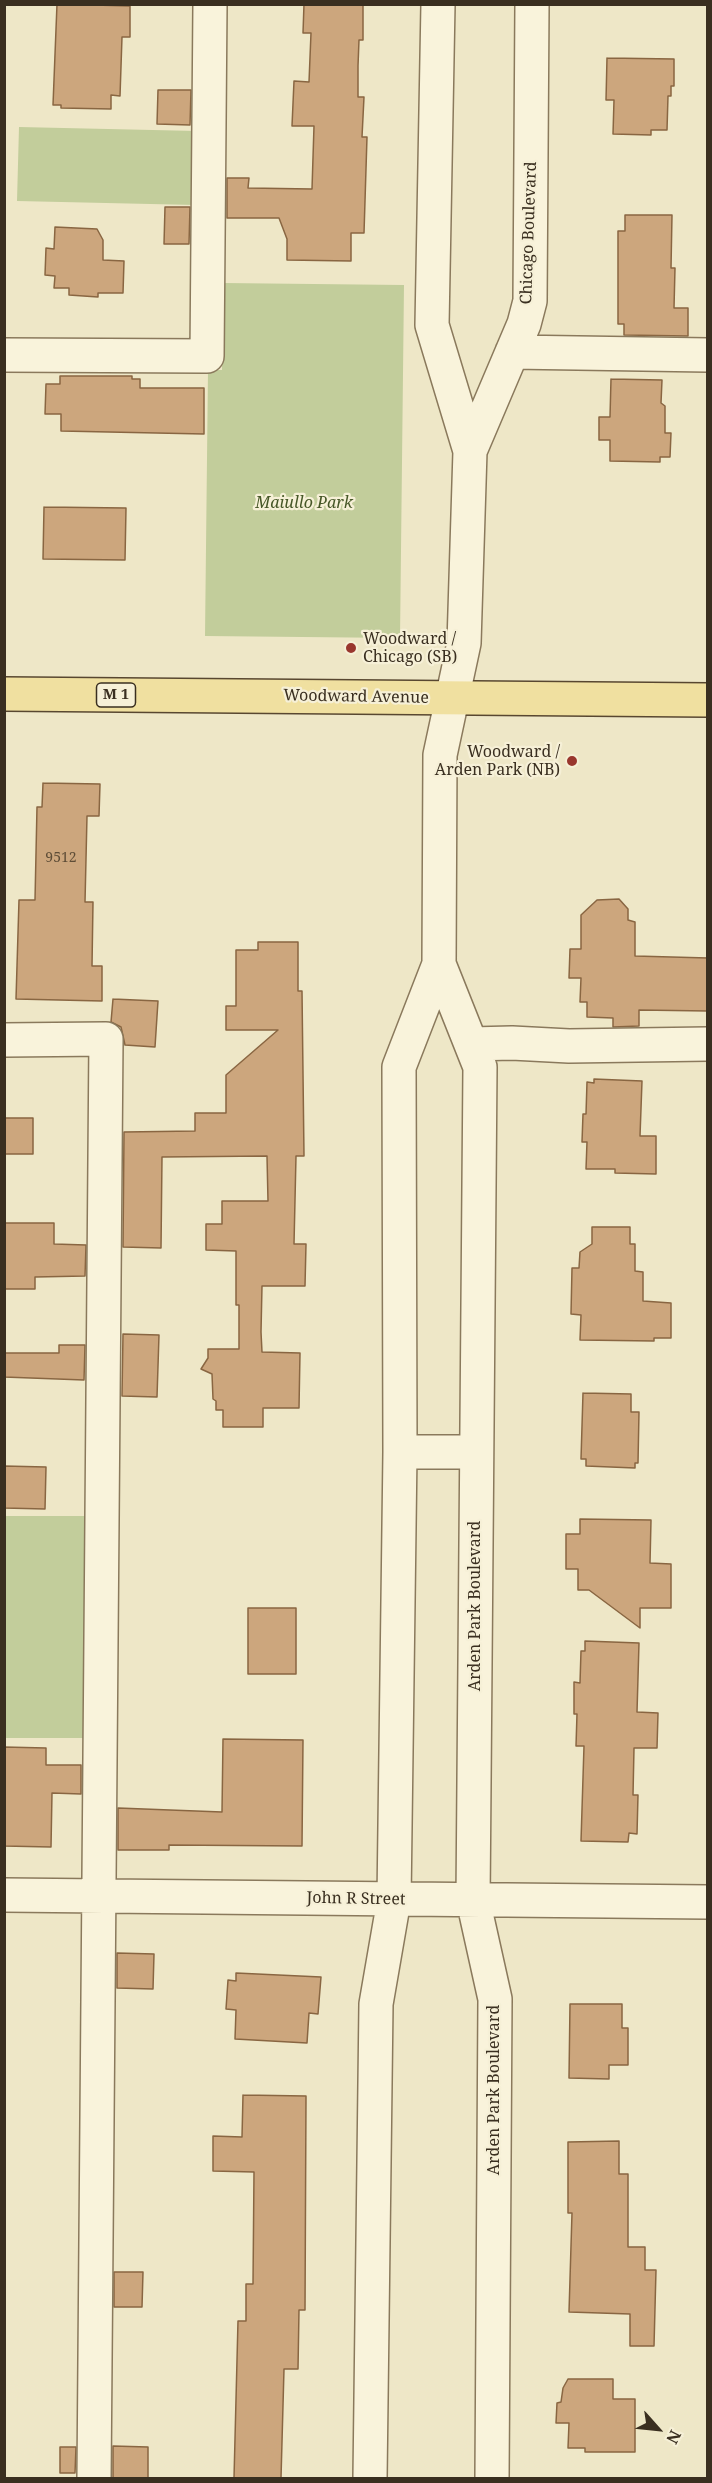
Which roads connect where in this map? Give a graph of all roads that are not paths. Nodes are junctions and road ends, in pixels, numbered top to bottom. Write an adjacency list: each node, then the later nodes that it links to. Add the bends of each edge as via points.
1 (210, 4): 5 (street, via 207,356)
2 (438, 4): 7 (street, Chicago Boulevard, via 432,325)
3 (532, 4): 4 (street, Chicago Boulevard, via 530,302)
4 (512, 352): 6 (street); 7 (street, Chicago Boulevard)
5 (4, 355)
6 (708, 355)
7 (470, 451): 9 (street, Chicago Boulevard, via 464,643)
8 (4, 694): 9 (main road, Woodward Avenue / M 1)
9 (453, 698): 10 (main road, Woodward Avenue / M 1); 11 (street, Arden Park Boulevard, via 440,755)
10 (708, 700)
11 (439, 964): 13 (street, Arden Park Boulevard); 15 (street, Arden Park Boulevard, via 399,1067)
12 (4, 1040): 18 (street, via 106,1039)
13 (471, 1044): 14 (street); 16 (street, Arden Park Boulevard, via 480,1067)
14 (708, 1044)
15 (400, 1452): 16 (street); 19 (street, Arden Park Boulevard)
16 (476, 1452): 20 (street, Arden Park Boulevard)
17 (4, 1894): 18 (street, John R Street)
18 (98, 1896): 19 (street, John R Street); 22 (street)
19 (394, 1900): 20 (street, John R Street); 23 (street, Arden Park Boulevard, via 376,2004)
20 (473, 1900): 21 (street, John R Street); 24 (street, Arden Park Boulevard, via 495,2000)
21 (708, 1902)
22 (94, 2478)
23 (370, 2478)
24 (492, 2478)

